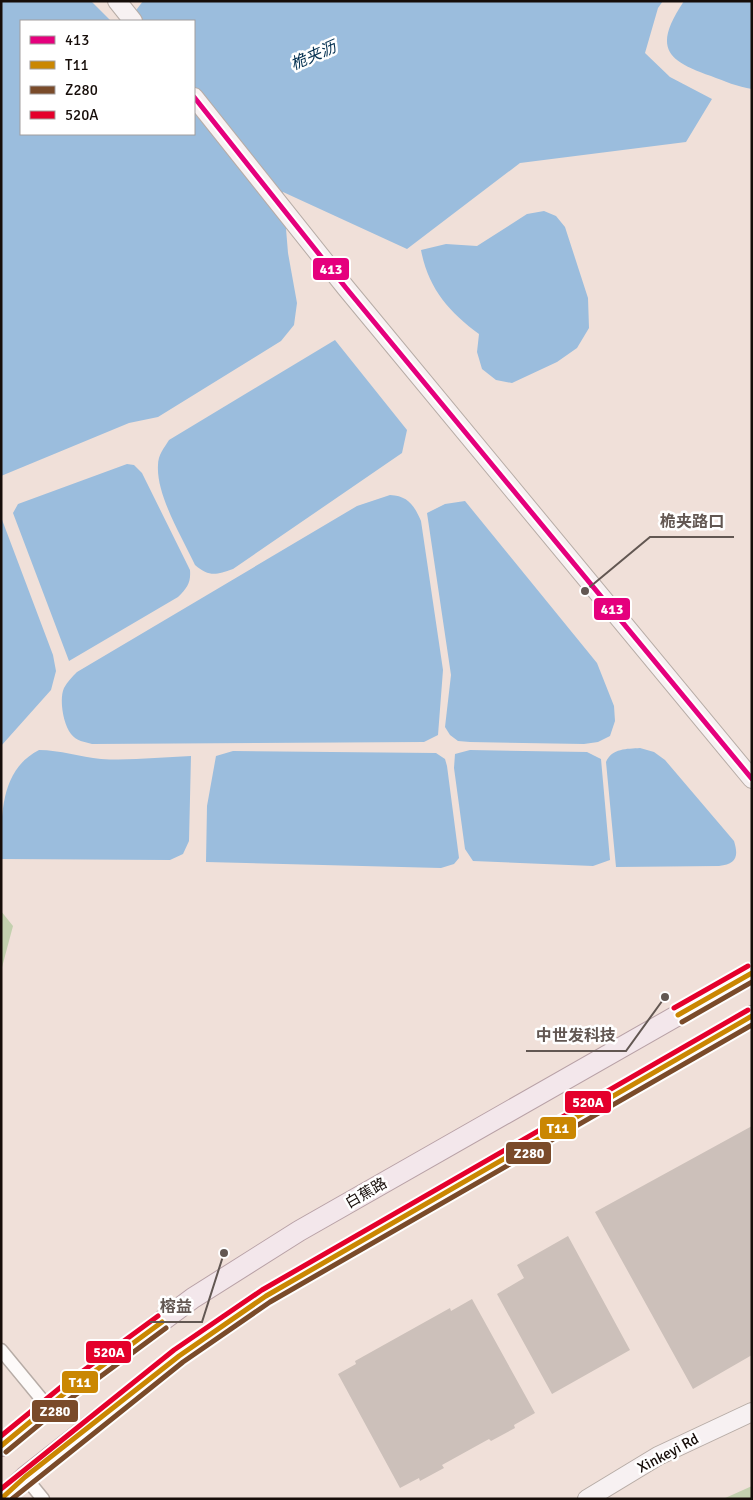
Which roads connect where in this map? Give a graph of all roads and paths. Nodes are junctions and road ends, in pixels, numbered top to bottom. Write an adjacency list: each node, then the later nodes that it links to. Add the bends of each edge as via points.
1 (117, 1): 2 (street)
2 (132, 20)
3 (195, 99): 4 (street, via 346,288)
4 (752, 779)
5 (752, 973): 8 (main road, 白蕉路, via 299,1231 193,1298)
6 (752, 1016): 11 (main road, via 266,1296 178,1356)
7 (1, 1350): 8 (street)
8 (48, 1407): 10 (main road, 白蕉路)
9 (752, 1412): 14 (street, Xinkeyi Rd, via 658,1456)
10 (1, 1446)
11 (25, 1477): 12 (main road); 13 (street)
12 (1, 1498)
13 (43, 1499)
14 (588, 1499)

